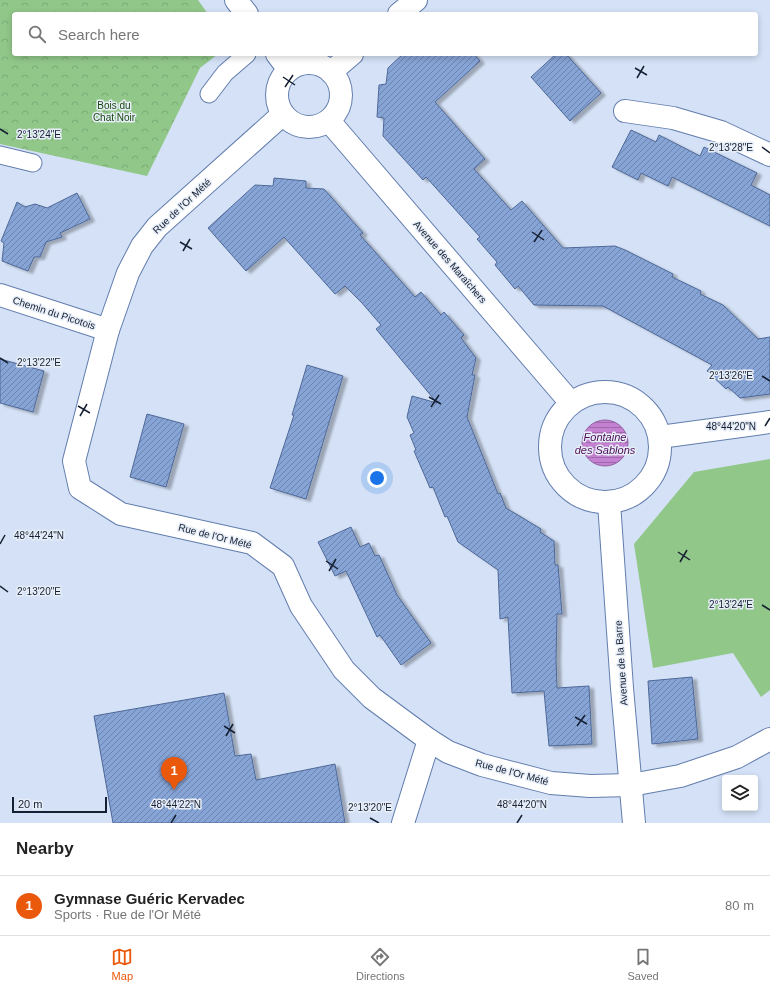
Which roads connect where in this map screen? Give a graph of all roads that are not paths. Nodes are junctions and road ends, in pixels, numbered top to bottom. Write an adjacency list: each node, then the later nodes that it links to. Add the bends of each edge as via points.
1 (236, 0): 3 (street)
2 (416, 0): 4 (street)
3 (245, 12)
4 (401, 12)
5 (245, 56): 9 (lane, via 225,73)
6 (350, 56): 8 (street)
7 (283, 62): 8 (street, via 291,68 303,64 316,64 328,68); 11 (street, via 282,77 277,89 277,102)
8 (331, 72): 12 (street, via 337,78 341,89 341,102)
9 (209, 94)
10 (625, 110): 14 (street, via 673,118 721,132)
11 (283, 114): 12 (street, via 291,123 303,128 315,128); 17 (street, Rue de l'Or Mété, via 157,227 142,246 128,272)
12 (330, 121): 18 (street, Avenue des Maraîchers)
13 (0, 155): 15 (lane)
14 (770, 155)
15 (33, 163)
16 (0, 295): 17 (street, Chemin du Picotois)
17 (108, 330): 23 (street, Rue de l'Or Mété, via 74,461 80,488 121,514 252,543 283,566 301,606 344,670 372,698)
18 (571, 403): 20 (street, via 584,395 599,391 616,392 632,397 645,407 655,421); 21 (street, via 559,416 552,432 550,450 553,467 562,482 576,494 592,501)
19 (770, 422): 20 (street)
20 (660, 437): 21 (street, via 661,453 657,468 648,482 638,492)
21 (609, 503): 24 (street, Avenue de la Barre)
22 (770, 739): 24 (street, Rue de l'Or Mété, via 737,757 680,776)
23 (429, 740): 24 (street, Rue de l'Or Mété, via 448,752 482,765 551,783 590,786); 25 (street)
24 (631, 785): 26 (street, Avenue de la Barre)
25 (403, 823)
26 (634, 823)

